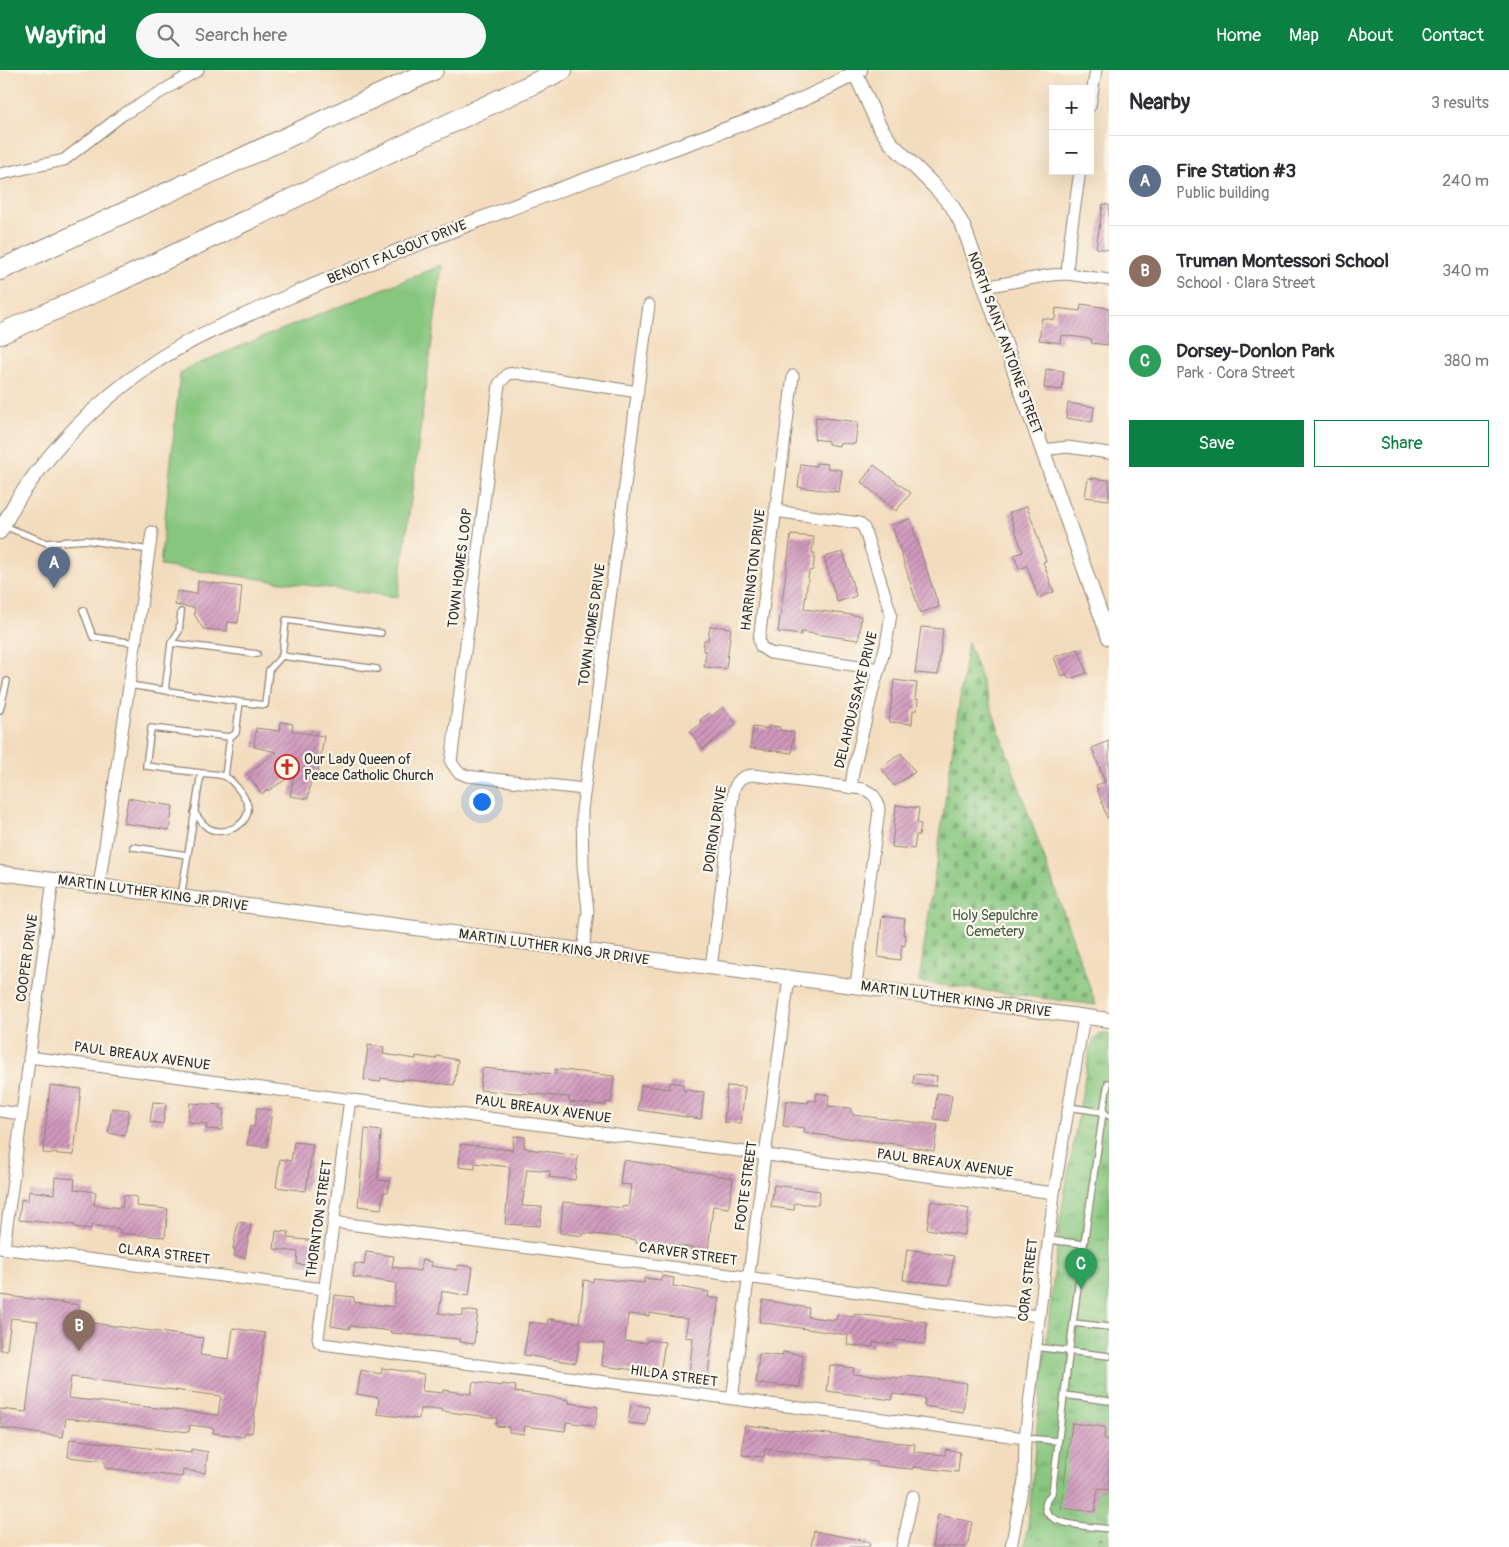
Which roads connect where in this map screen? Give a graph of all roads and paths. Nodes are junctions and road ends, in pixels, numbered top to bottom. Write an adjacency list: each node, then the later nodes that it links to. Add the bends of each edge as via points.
1 (198, 70): 7 (street, via 122,115 64,160)
2 (432, 70): 9 (highway)
3 (562, 70): 14 (highway)
4 (1096, 70): 6 (street)
5 (856, 71): 15 (street, NORTH SAINT ANTOINE STREET, via 878,124 890,142 952,206 964,228); 24 (street, BENOIT FALGOUT DRIVE, via 765,115 369,262 190,342 146,368 76,426 20,494)
6 (1094, 85)
7 (0, 174)
8 (1079, 175): 12 (street)
9 (100, 224): 10 (highway); 11 (highway)
10 (0, 259)
11 (0, 270)
12 (1067, 274): 13 (street); 15 (street, via 1050,274)
13 (1109, 280)
14 (113, 284): 17 (highway); 18 (highway)
15 (984, 287): 21 (street, NORTH SAINT ANTOINE STREET)
16 (649, 304): 20 (street, TOWN HOMES DRIVE)
17 (0, 334)
18 (0, 343)
19 (793, 376): 23 (street, HARRINGTON DRIVE)
20 (638, 392): 47 (street, TOWN HOMES DRIVE); 47 (street, TOWN HOMES LOOP, via 516,373 508,374 499,384 451,762 458,772 467,776)
21 (1043, 450): 22 (street, via 1067,447); 29 (street, NORTH SAINT ANTOINE STREET)
22 (1109, 453)
23 (775, 511): 37 (street, DELAHOUSSAYE DRIVE, via 853,521 864,528 890,614); 37 (street, HARRINGTON DRIVE, via 759,640 762,647 770,653)
24 (2, 529): 26 (lane, via 47,544 86,540)
25 (152, 532): 26 (street)
26 (150, 550): 32 (street)
27 (83, 610): 32 (lane, via 93,637)
28 (181, 612): 33 (lane, via 179,631)
29 (1106, 618): 31 (street, NORTH SAINT ANTOINE STREET)
30 (381, 633): 35 (lane, via 286,620)
31 (1109, 638)
32 (135, 643): 39 (street)
33 (171, 643): 34 (lane); 40 (lane)
34 (257, 654)
35 (282, 656): 36 (lane); 41 (lane, via 269,670 265,705)
36 (377, 669)
37 (880, 669): 46 (street, DELAHOUSSAYE DRIVE, via 853,772)
38 (6, 681): 42 (lane)
39 (129, 685): 40 (lane); 53 (street)
40 (165, 690): 41 (lane)
41 (240, 702): 43 (lane, via 236,733)
42 (0, 710)
43 (230, 737): 44 (lane, via 151,728 146,766); 45 (lane)
44 (201, 773): 45 (lane); 48 (lane)
45 (225, 776): 48 (lane, via 247,802 248,810 242,822 232,829 216,830 208,828)
46 (852, 788): 56 (street, DOIRON DRIVE, via 752,774 739,779 734,789); 58 (street, DELAHOUSSAYE DRIVE, via 870,792 876,797 879,810)
47 (584, 789): 55 (street, TOWN HOMES DRIVE, via 583,867 588,911)
48 (194, 812): 50 (lane)
49 (132, 847): 50 (lane)
50 (187, 855): 54 (lane)
51 (0, 872): 52 (street, MARTIN LUTHER KING JR DRIVE)
52 (53, 880): 53 (street, MARTIN LUTHER KING JR DRIVE); 61 (street, COOPER DRIVE)
53 (99, 886): 54 (street, MARTIN LUTHER KING JR DRIVE)
54 (181, 897): 55 (street, MARTIN LUTHER KING JR DRIVE)
55 (583, 951): 56 (street, MARTIN LUTHER KING JR DRIVE)
56 (711, 968): 57 (street, MARTIN LUTHER KING JR DRIVE)
57 (789, 978): 58 (street, MARTIN LUTHER KING JR DRIVE); 69 (street, FOOTE STREET)
58 (856, 986): 59 (street, MARTIN LUTHER KING JR DRIVE)
59 (1084, 1017): 60 (street, MARTIN LUTHER KING JR DRIVE); 64 (street, CORA STREET)
60 (1109, 1020)
61 (29, 1057): 63 (street, PAUL BREAUX AVENUE); 67 (street, COOPER DRIVE)
62 (1108, 1083): 66 (lane)
63 (350, 1099): 69 (street, PAUL BREAUX AVENUE); 71 (street, THORNTON STREET)
64 (1068, 1107): 66 (lane); 70 (street, CORA STREET)
65 (0, 1111): 67 (street)
66 (1103, 1112): 68 (lane); 73 (lane)
67 (21, 1114): 74 (street, COOPER DRIVE)
68 (1109, 1116)
69 (765, 1154): 70 (street, PAUL BREAUX AVENUE); 75 (street, FOOTE STREET)
70 (1054, 1193): 72 (street, CORA STREET)
71 (333, 1222): 75 (street, CARVER STREET); 76 (street, THORNTON STREET)
72 (1048, 1240): 73 (lane); 77 (street, CORA STREET)
73 (1084, 1244): 78 (lane)
74 (2, 1248): 76 (street, CLARA STREET)
75 (748, 1278): 77 (street, CARVER STREET); 85 (street, FOOTE STREET)
76 (324, 1289): 80 (street, THORNTON STREET)
77 (1038, 1316): 81 (street, CORA STREET)
78 (1073, 1323): 79 (lane); 82 (lane)
79 (1109, 1328)
80 (319, 1342): 85 (street, HILDA STREET)
81 (1035, 1347): 82 (lane); 87 (street, CORA STREET)
82 (1069, 1351): 83 (lane); 84 (lane)
83 (1109, 1356)
84 (1064, 1395): 86 (lane); 88 (lane)
85 (732, 1399): 87 (street, HILDA STREET)
86 (1109, 1401)
87 (1025, 1438): 88 (lane); 92 (street, CORA STREET, via 1024,1480)
88 (1058, 1441): 90 (lane, via 1052,1493 1046,1511 1058,1522)
89 (913, 1496): 91 (street)
90 (1109, 1529)
91 (902, 1547)
92 (1012, 1547)

